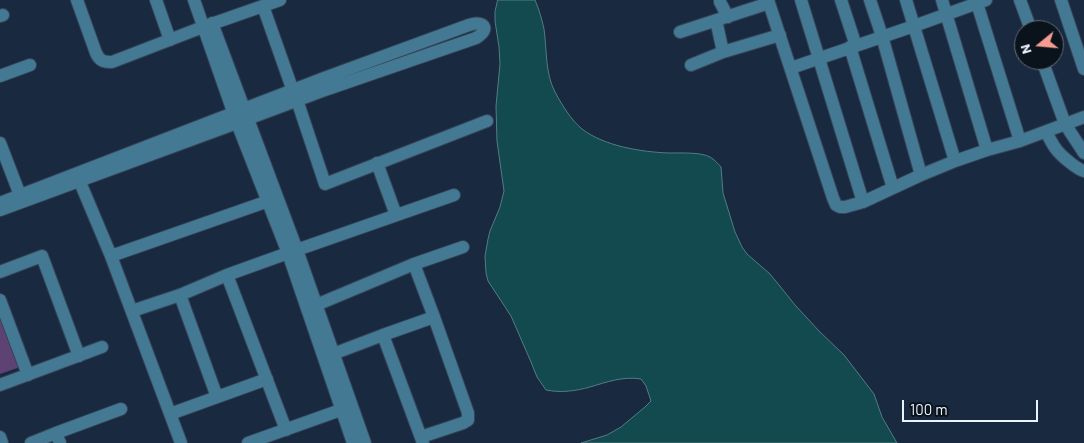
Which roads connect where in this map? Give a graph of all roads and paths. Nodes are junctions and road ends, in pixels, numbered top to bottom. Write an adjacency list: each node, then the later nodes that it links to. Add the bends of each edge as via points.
1 (77, 0): 24 (street, via 100,60 112,62)
2 (156, 0): 24 (street)
3 (194, 0): 19 (street)
4 (280, 0): 15 (street)
5 (720, 0): 17 (street)
6 (801, 0): 27 (street)
7 (841, 0): 25 (street)
8 (870, 0): 23 (street)
9 (906, 0): 20 (street)
10 (942, 0): 16 (street)
11 (1020, 0): 18 (street)
12 (1061, 0): 31 (street)
13 (980, 1): 16 (street); 40 (street)
14 (769, 2): 17 (street); 22 (street)
15 (263, 6): 19 (street); 34 (street)
16 (947, 15): 20 (street); 42 (street)
17 (722, 18): 21 (street); 26 (street)
18 (1027, 20)
19 (208, 25): 24 (street); 35 (street)
20 (914, 26): 23 (street); 44 (street)
21 (680, 32)
22 (780, 35): 26 (street); 30 (street)
23 (882, 36): 25 (street); 47 (street)
24 (170, 40)
25 (853, 46): 27 (street); 49 (street)
26 (723, 52): 29 (street)
27 (819, 59): 30 (street); 53 (street)
28 (30, 65): 33 (street)
29 (691, 65)
30 (790, 68): 53 (street, via 836,204 845,207)
31 (1084, 68)
32 (1046, 70): 38 (street)
33 (0, 76)
34 (295, 95): 34 (street, via 476,23 484,28 476,38); 35 (street); 45 (street, via 325,184)
35 (241, 116): 48 (street); 52 (street)
36 (1084, 117): 38 (street)
37 (486, 121): 45 (street)
38 (1065, 124): 39 (street); 43 (street)
39 (1046, 132): 40 (street); 46 (street, via 1056,150)
40 (1020, 141): 42 (street)
41 (0, 144): 51 (street)
42 (987, 150): 44 (street)
43 (1084, 153)
44 (955, 161): 47 (street)
45 (377, 163): 56 (street)
46 (1084, 171)
47 (921, 175): 49 (street)
48 (78, 177): 51 (street); 59 (street)
49 (893, 188): 53 (street)
50 (454, 195): 56 (street)
51 (22, 198): 54 (street); 55 (street)
52 (273, 200): 58 (street); 59 (street)
53 (863, 202)
54 (0, 203)
55 (0, 210)
56 (396, 215): 58 (street)
57 (463, 247): 60 (street)
58 (292, 252): 62 (street); 65 (street)
59 (111, 256): 66 (street)
60 (414, 264): 65 (street); 67 (street)
61 (0, 272): 70 (street, via 42,256)
62 (227, 275): 63 (street); 73 (street)
63 (180, 295): 66 (street); 75 (street)
64 (0, 300): 72 (street)
65 (311, 307): 71 (street)
66 (132, 311): 78 (street)
67 (434, 317): 68 (street); 82 (street, via 468,412 468,420)
68 (383, 335): 71 (street); 82 (street)
69 (102, 347): 70 (street)
70 (79, 356): 72 (street)
71 (329, 356): 76 (street)
72 (28, 375): 74 (street)
73 (267, 379): 75 (street); 79 (street)
74 (0, 384)
75 (217, 397): 78 (street)
76 (346, 408): 79 (street); 87 (street); 88 (street)
77 (121, 409): 81 (street)
78 (170, 414): 85 (street)
79 (286, 430): 86 (street)
80 (0, 437): 83 (street)
81 (58, 438): 84 (street)
82 (422, 440)
83 (2, 443)
84 (32, 443)
85 (181, 443)
86 (248, 443)
87 (353, 443)
88 (365, 443)

